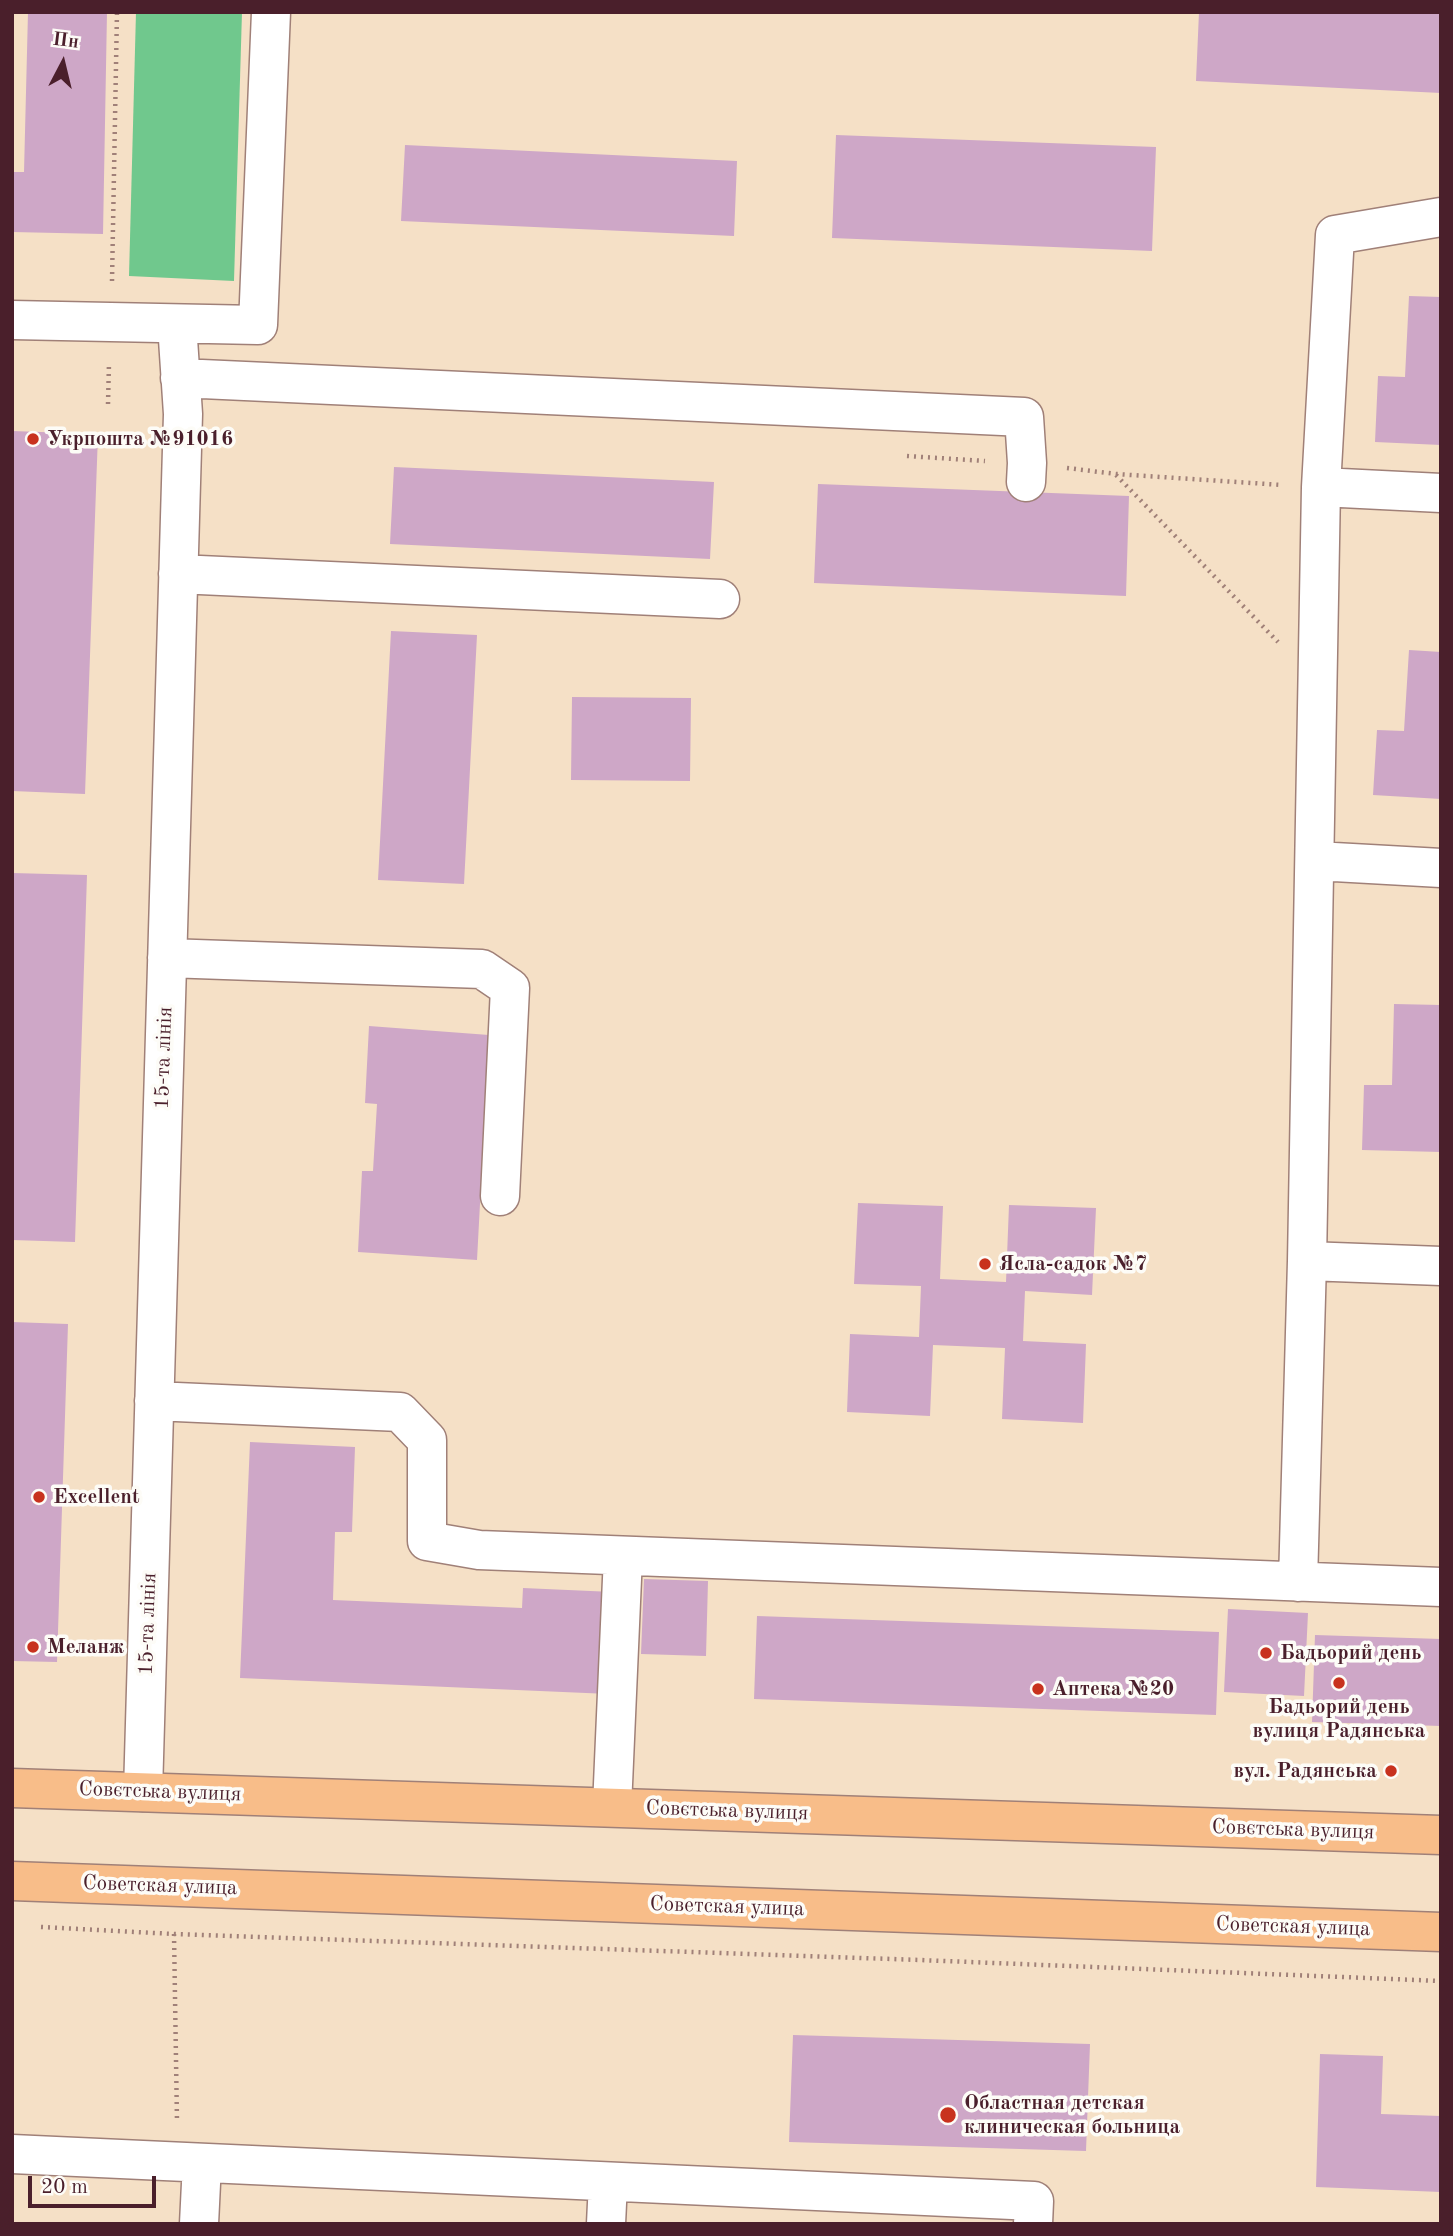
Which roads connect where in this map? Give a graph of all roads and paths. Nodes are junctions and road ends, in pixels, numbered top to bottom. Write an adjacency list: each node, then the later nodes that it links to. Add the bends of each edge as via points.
1 (117, 12): 5 (path)
2 (271, 12): 6 (street, via 258,325)
3 (1441, 217): 11 (street, via 1335,235)
4 (12, 320): 5 (street)
5 (111, 322): 6 (street); 8 (path)
6 (177, 324): 7 (street, 15-та лінія)
7 (180, 378): 10 (street, via 1024,416); 13 (street, 15-та лінія)
8 (108, 404)
9 (1116, 474): 15 (path)
10 (1026, 481)
11 (1321, 487): 12 (street); 15 (street)
12 (1441, 493)
13 (178, 574): 14 (street); 18 (street, 15-та лінія)
14 (720, 599)
15 (1318, 685): 16 (street)
16 (1316, 861): 17 (street); 20 (street)
17 (1441, 868)
18 (167, 958): 19 (street, via 482,969 510,988); 22 (street, 15-та лінія)
19 (500, 1196)
20 (1307, 1261): 21 (street); 24 (street)
21 (1441, 1266)
22 (154, 1401): 23 (street, via 400,1412 427,1440 427,1541 479,1550); 27 (street, 15-та лінія)
23 (623, 1556): 24 (street); 28 (street)
24 (1298, 1582): 25 (street)
25 (1441, 1587)
26 (12, 1788): 27 (main road, Совєтська вулиця)
27 (143, 1791): 28 (main road, Совєтська вулиця)
28 (612, 1807): 29 (main road, Совєтська вулиця)
29 (1441, 1835)
30 (12, 1881): 32 (main road, Советская улица)
31 (39, 1927): 33 (path)
32 (1441, 1933)
33 (174, 1934): 34 (path); 36 (path)
34 (1441, 1981)
35 (12, 2154): 36 (street)
36 (190, 2162): 37 (street); 38 (street)
37 (608, 2182): 39 (street); 40 (street, via 1034,2201)
38 (199, 2224)
39 (606, 2224)
40 (1033, 2224)

